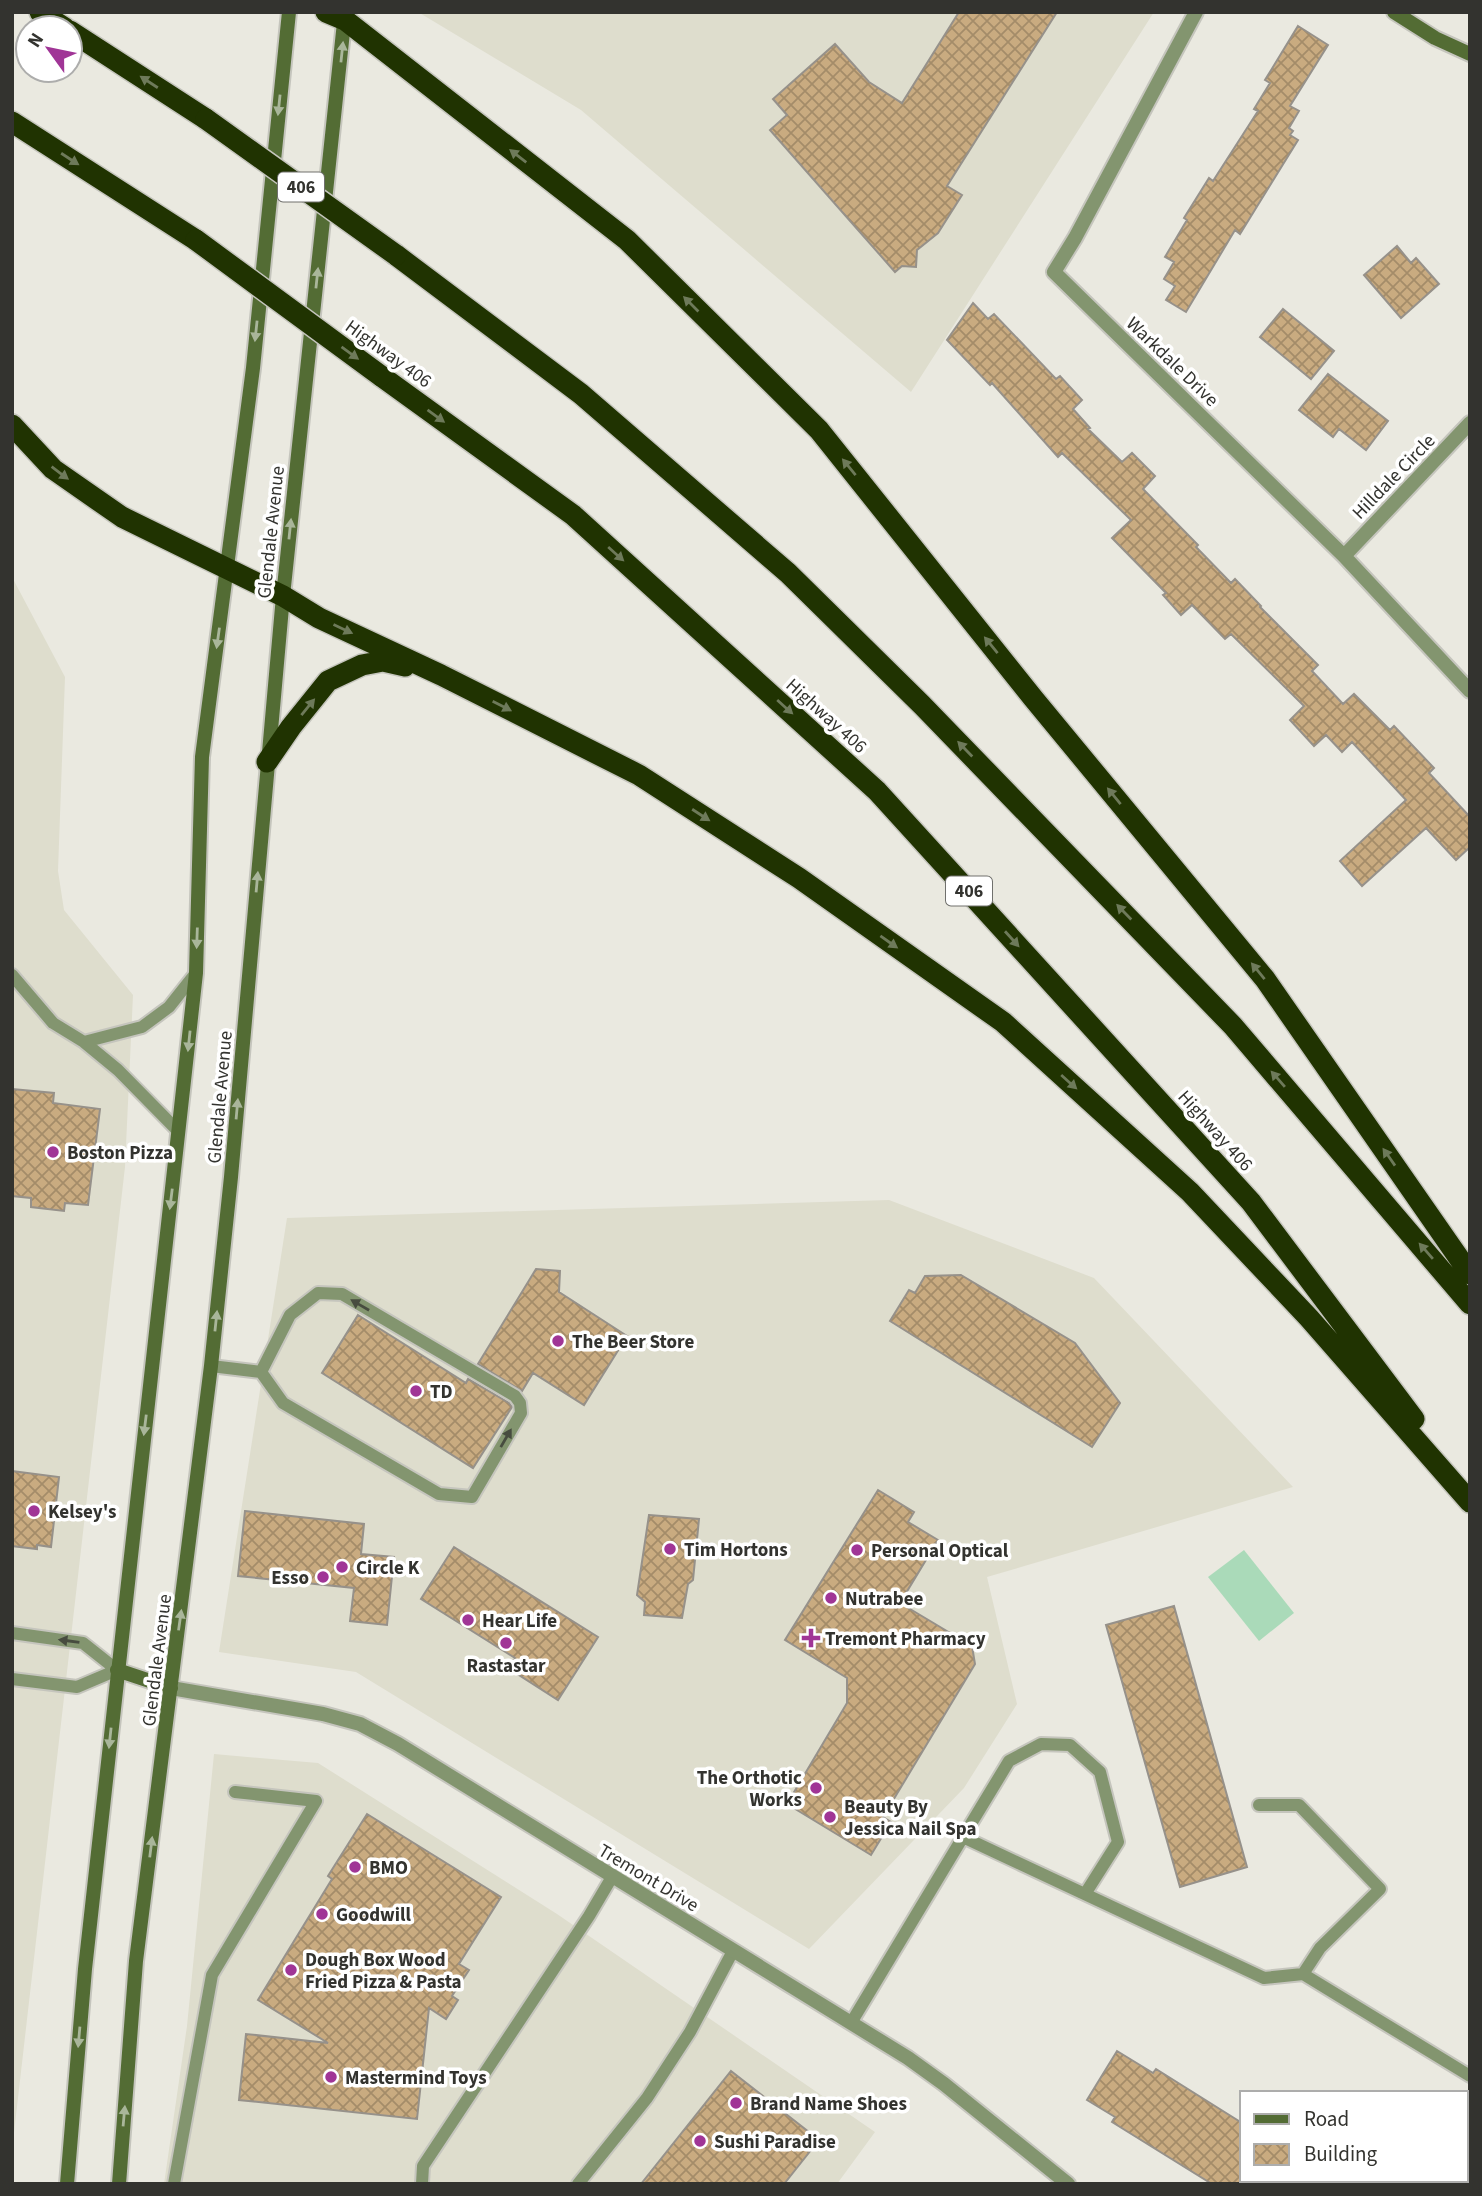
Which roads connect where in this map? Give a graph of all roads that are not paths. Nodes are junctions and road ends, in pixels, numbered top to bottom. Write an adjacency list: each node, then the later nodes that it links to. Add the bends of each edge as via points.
1 (289, 12): 11 (main road, Glendale Avenue, one-way to 11)
2 (1196, 12): 10 (street, Warkdale Drive, via 1054,272)
3 (1394, 12): 6 (main road)
4 (339, 15): 12 (main road, Glendale Avenue, one-way to 4); 20 (highway, one-way to 4, via 1265,979 819,430 627,240)
5 (84, 40): 21 (highway, 406, one-way to 5, bridge, via 1233,1026 1074,859 807,592 581,394 206,119)
6 (1470, 54)
7 (12, 122): 24 (highway, Highway 406 / 406, one-way to 24, bridge, via 196,240 573,515 877,791 1251,1202)
8 (1470, 423): 10 (street, Hilldale Circle)
9 (12, 425): 11 (highway, one-way to 11, via 53,469 122,517)
10 (1344, 556): 14 (street, Warkdale Drive)
11 (228, 571): 12 (highway); 16 (main road, Glendale Avenue, one-way to 16, via 202,757)
12 (283, 596): 13 (highway, one-way to 13, via 319,618); 15 (main road, Glendale Avenue)
13 (441, 675): 15 (highway, one-way to 13, via 328,681 383,661); 25 (highway, one-way to 25, via 639,775 799,878 1003,1022 1190,1192 1309,1318)
14 (1470, 691)
15 (267, 762): 22 (main road, Glendale Avenue, one-way to 15)
16 (196, 973): 18 (lane, via 169,1007 142,1027); 19 (main road, Glendale Avenue, one-way to 19)
17 (12, 975): 18 (lane, via 53,1023)
18 (84, 1042): 19 (lane, via 135,1085)
19 (179, 1132): 27 (main road, Glendale Avenue, one-way to 27)
20 (1470, 1274)
21 (1470, 1304)
22 (211, 1366): 23 (lane); 29 (main road, Glendale Avenue, one-way to 22)
23 (261, 1372): 23 (lane, one-way to 23, via 283,1403 439,1494 472,1497 520,1413 514,1395 342,1294 318,1293 290,1315)
24 (1470, 1492)
25 (1470, 1502)
26 (12, 1633): 27 (lane, one-way to 26, via 83,1643)
27 (117, 1670): 28 (lane, via 77,1687); 29 (main road); 39 (main road, Glendale Avenue, one-way to 39)
28 (12, 1679)
29 (171, 1688): 33 (street, Tremont Drive, via 360,1724); 40 (main road, Glendale Avenue, one-way to 29, via 136,1961)
30 (235, 1791): 41 (lane, via 316,1801 212,1975)
31 (1259, 1805): 36 (lane, via 1299,1805 1380,1889 1320,1948)
32 (963, 1838): 34 (lane); 34 (lane, via 1009,1761 1041,1744 1070,1745 1100,1772 1118,1842); 37 (lane)
33 (612, 1877): 35 (street, Tremont Drive); 42 (lane, via 423,2166)
34 (1085, 1894): 36 (lane, via 1264,1978)
35 (733, 1951): 37 (street, Tremont Drive); 43 (lane, via 690,2032 647,2098)
36 (1303, 1974): 38 (lane)
37 (851, 2023): 44 (street, Tremont Drive, via 944,2084)
38 (1470, 2076)
39 (67, 2184)
40 (118, 2184)
41 (174, 2184)
42 (422, 2184)
43 (578, 2184)
44 (1068, 2184)

